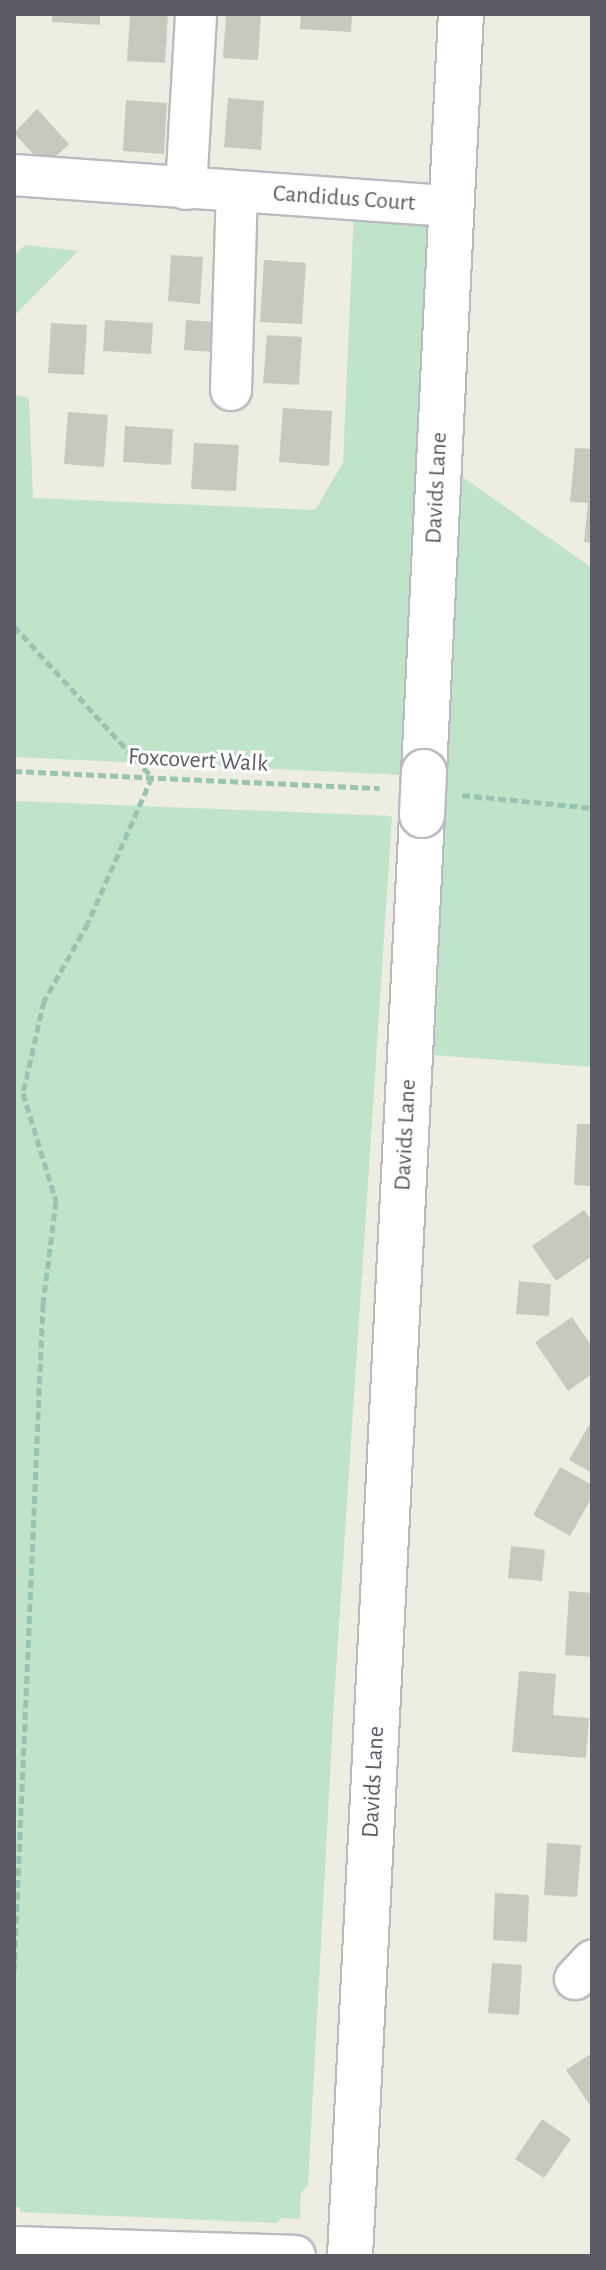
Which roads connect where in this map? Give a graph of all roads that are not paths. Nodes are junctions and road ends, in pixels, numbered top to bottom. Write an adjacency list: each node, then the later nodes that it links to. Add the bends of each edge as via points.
1 (196, 14): 4 (street)
2 (461, 14): 6 (street, Davids Lane)
3 (14, 175): 4 (street, Candidus Court)
4 (186, 189): 5 (street, Candidus Court)
5 (237, 192): 6 (street, Candidus Court); 7 (street, Candidus Court)
6 (450, 206): 10 (street, Davids Lane, via 433,793)
7 (231, 390)
8 (14, 2247): 9 (street)
9 (295, 2256)
10 (350, 2256)

